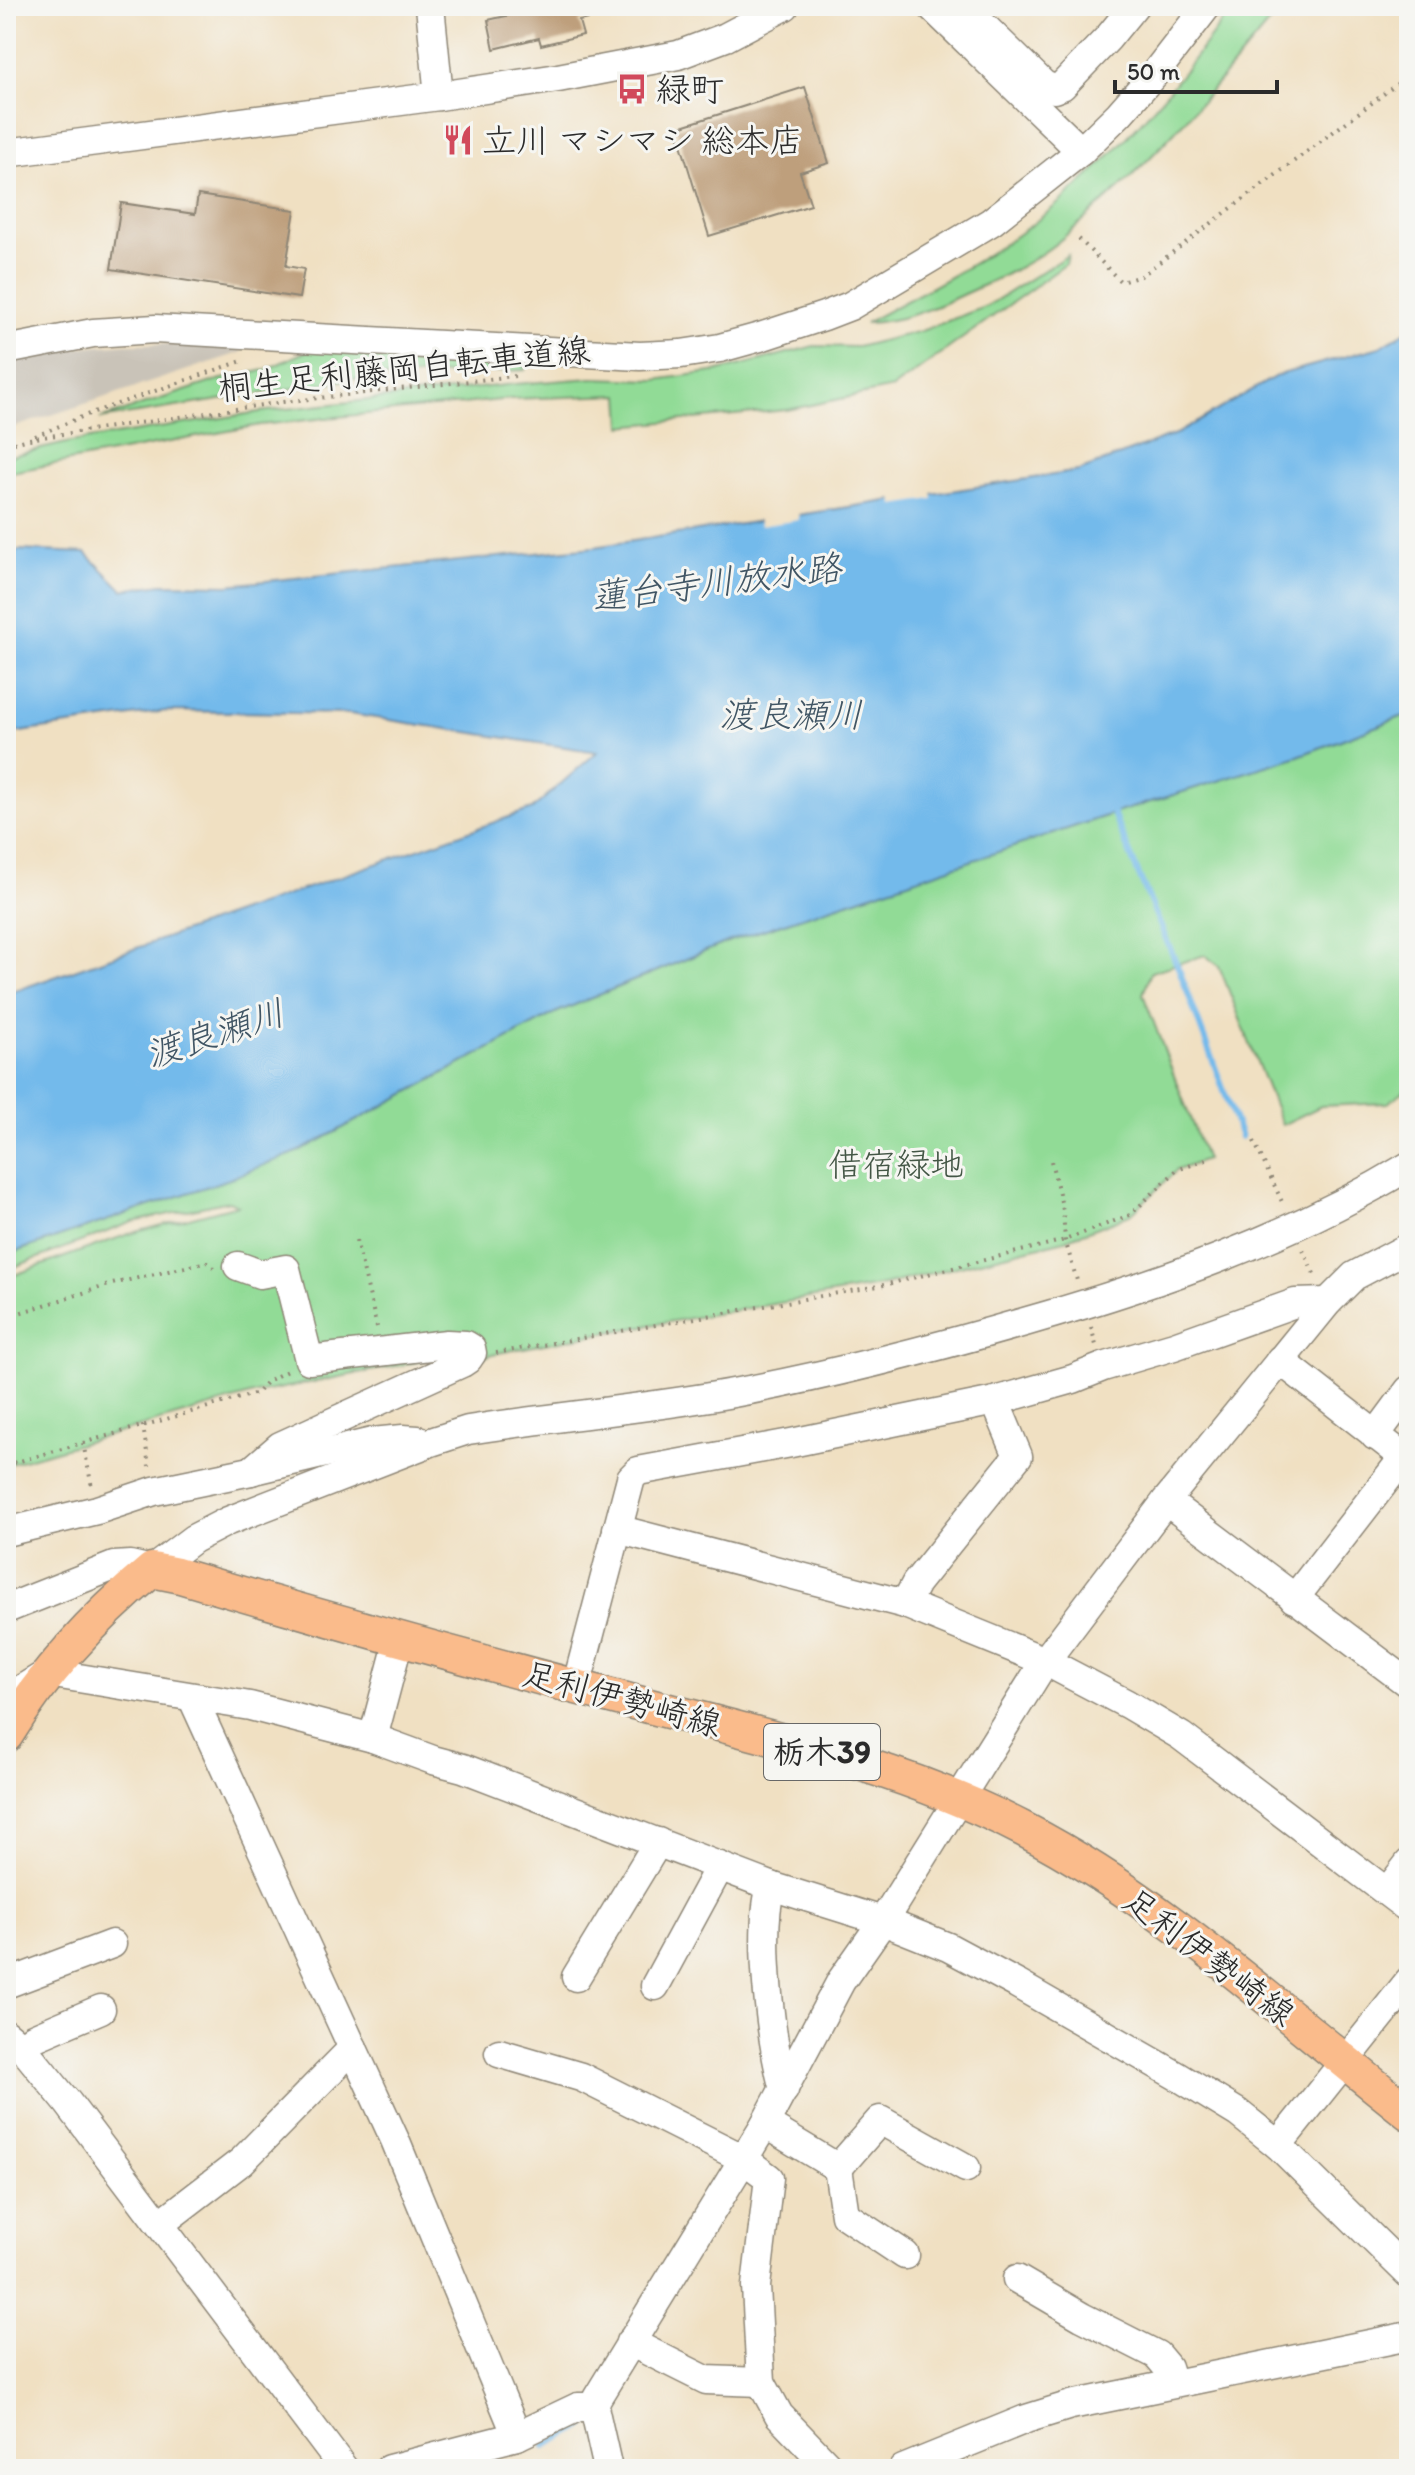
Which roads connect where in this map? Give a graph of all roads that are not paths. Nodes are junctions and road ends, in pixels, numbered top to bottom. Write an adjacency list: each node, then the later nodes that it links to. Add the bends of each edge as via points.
1 (785, 6): 7 (street, via 678,55)
2 (931, 6): 8 (street)
3 (963, 6): 4 (street, via 1054,89)
4 (1134, 6)
5 (1207, 6): 8 (street, via 1156,72)
6 (434, 7): 7 (street)
7 (439, 96): 9 (street)
8 (1081, 151): 10 (street, via 991,222 850,306 720,348 640,356 155,329 93,333)
9 (6, 153)
10 (6, 350)
11 (1409, 1166): 19 (street, via 1342,1205 1203,1266 933,1349 733,1393 468,1430)
12 (1409, 1247): 14 (street)
13 (238, 1266): 21 (street, via 260,1274 286,1269 309,1360 447,1344 466,1345 472,1353 462,1363 280,1446)
14 (1323, 1293): 15 (street); 17 (street)
15 (1280, 1360): 18 (street); 22 (street)
16 (1409, 1390): 18 (street)
17 (995, 1401): 23 (street, via 638,1471 631,1478); 27 (street, via 1018,1456 916,1583)
18 (1375, 1436): 20 (street)
19 (431, 1442): 21 (street, via 372,1442); 25 (street, via 228,1521)
20 (1407, 1459): 26 (street)
21 (251, 1471): 24 (street, via 154,1491)
22 (1166, 1501): 26 (street); 30 (street)
23 (617, 1529): 27 (street); 33 (street)
24 (6, 1532)
25 (152, 1570): 28 (street, via 114,1566); 29 (main road, 足利伊勢崎線 / 栃木39); 31 (main road, via 112,1603)
26 (1294, 1599): 32 (street)
27 (905, 1604): 30 (street)
28 (6, 1609)
29 (399, 1640): 33 (main road, 足利伊勢崎線 / 栃木39); 37 (street)
30 (1045, 1661): 38 (street); 43 (street, via 1181,1736)
31 (48, 1673): 34 (street); 35 (street); 36 (main road)
32 (1409, 1684)
33 (576, 1687): 38 (main road, 足利伊勢崎線 / 栃木39, via 791,1743)
34 (192, 1697): 37 (street, via 250,1706); 52 (street)
35 (6, 1699)
36 (6, 1735)
37 (373, 1738): 39 (street)
38 (959, 1800): 44 (street); 54 (main road, 足利伊勢崎線 / 栃木39, via 1078,1860 1209,1953)
39 (658, 1842): 41 (street); 46 (street)
40 (1409, 1863): 43 (street)
41 (720, 1866): 42 (street); 49 (street)
42 (771, 1886): 44 (street); 55 (street, via 766,1967)
43 (1398, 1900)
44 (883, 1921): 55 (street, via 841,1981); 58 (street, via 948,1947 1017,1984 1191,2084)
45 (112, 1944): 48 (street)
46 (576, 1977)
47 (1409, 1981): 54 (street)
48 (6, 1984)
49 (655, 1986)
50 (101, 2009): 51 (street, via 33,2038)
51 (14, 2040): 62 (street)
52 (353, 2048): 62 (street, via 242,2161); 71 (street)
53 (499, 2053): 59 (street, via 581,2077)
54 (1345, 2063): 56 (main road, 足利伊勢崎線 / 栃木39); 58 (street)
55 (784, 2090): 57 (street)
56 (1409, 2113)
57 (765, 2124): 59 (street); 60 (street)
58 (1278, 2145): 64 (street)
59 (742, 2158): 67 (street); 68 (street, via 769,2178 756,2286)
60 (838, 2168): 61 (street, via 880,2120); 63 (street, via 845,2215)
61 (966, 2168)
62 (160, 2224): 72 (street)
63 (905, 2255)
64 (1409, 2274)
65 (1017, 2279): 69 (street, via 1157,2355)
66 (1409, 2336): 69 (street)
67 (630, 2342): 68 (street, via 706,2380); 70 (street)
68 (761, 2382): 75 (street, via 779,2415)
69 (1172, 2383): 76 (street, via 1026,2419)
70 (594, 2407): 71 (street, via 578,2407); 74 (street)
71 (517, 2436): 73 (street)
72 (344, 2469)
73 (389, 2469)
74 (608, 2469)
75 (831, 2469)
76 (903, 2469)

